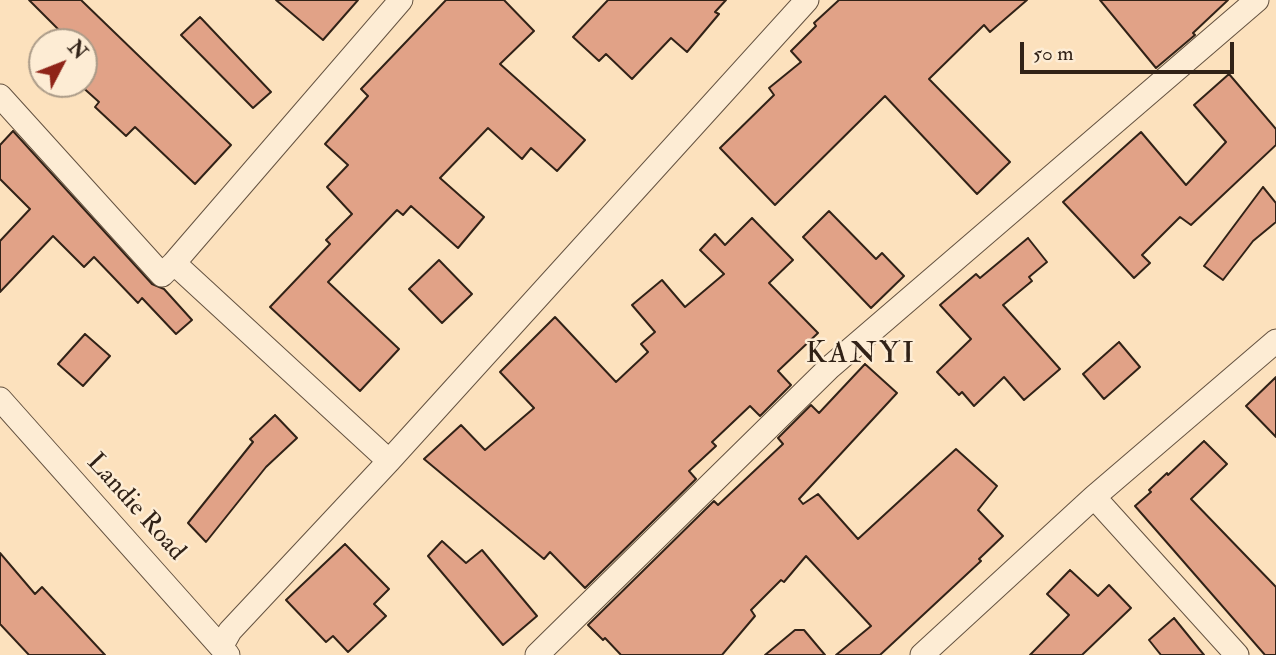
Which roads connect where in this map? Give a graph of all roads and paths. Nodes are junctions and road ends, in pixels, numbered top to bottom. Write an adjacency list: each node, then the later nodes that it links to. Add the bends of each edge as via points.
1 (401, 0): 5 (street)
2 (807, 0): 8 (street)
3 (1257, 0): 11 (street, via 829,368)
4 (0, 96): 5 (street, via 162,275)
5 (174, 263): 8 (street)
6 (1276, 341): 9 (street)
7 (0, 399): 10 (street, Landie Road)
8 (389, 461): 10 (street, via 230,631)
9 (1094, 497): 12 (street); 13 (street)
10 (224, 651)
11 (537, 655)
12 (922, 655)
13 (1237, 655)

